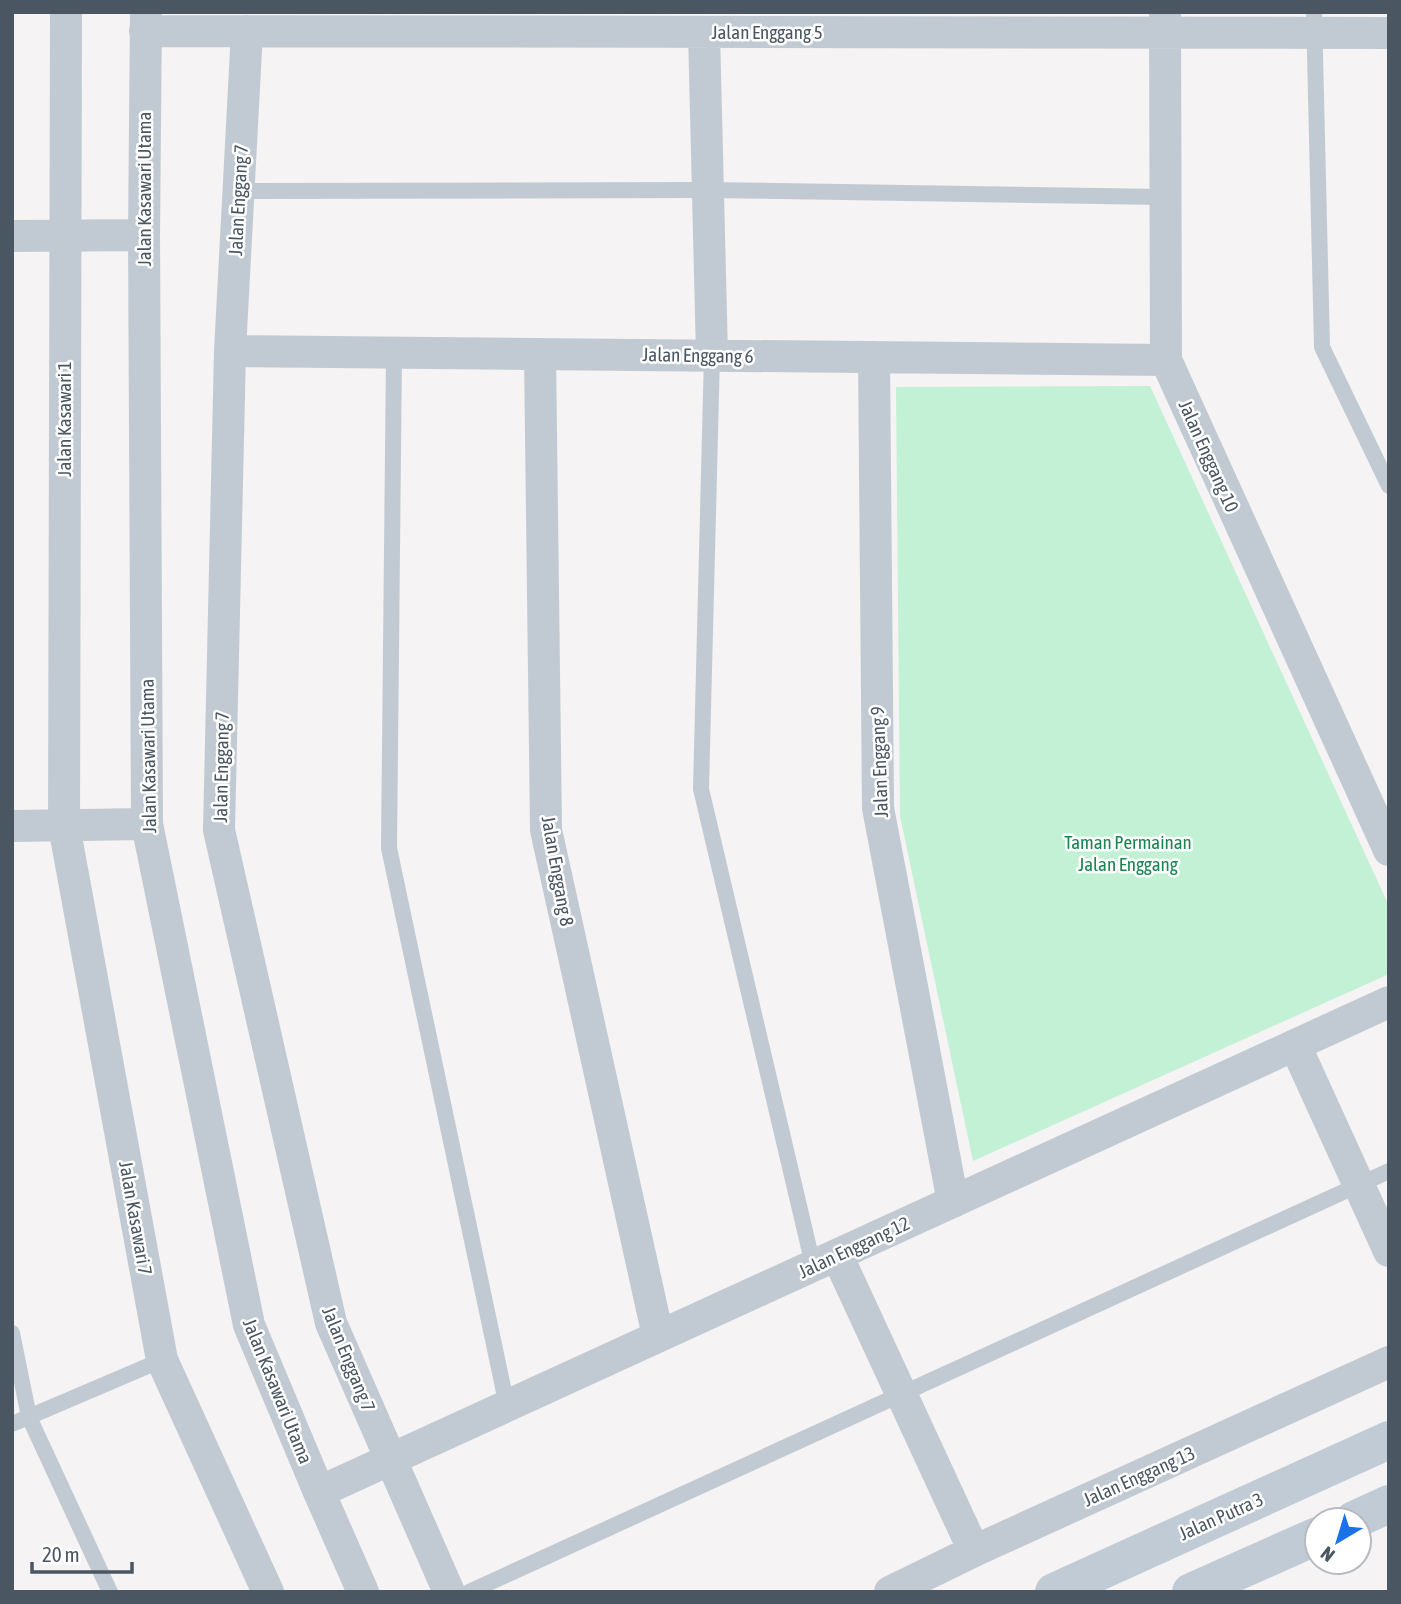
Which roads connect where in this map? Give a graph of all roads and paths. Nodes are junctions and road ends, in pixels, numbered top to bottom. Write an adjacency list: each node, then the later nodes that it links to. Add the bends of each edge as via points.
1 (66, 12): 16 (street, Jalan Kasawari 1)
2 (146, 22): 9 (street, Jalan Enggang 5); 14 (street, Jalan Kasawari Utama)
3 (528, 22): 8 (street, Jalan Enggang 5); 9 (street, Jalan Enggang 5)
4 (836, 22): 5 (street, Jalan Enggang 5); 8 (street, Jalan Enggang 5)
5 (997, 22): 6 (street, Jalan Enggang 5)
6 (1165, 22): 7 (street, Jalan Enggang 5); 13 (street, Jalan Enggang 10)
7 (1315, 23): 10 (street, Jalan Enggang 5); 23 (lane, via 1322,347)
8 (684, 25): 11 (street)
9 (247, 31): 12 (street, Jalan Enggang 7)
10 (1389, 33)
11 (708, 190): 12 (lane); 13 (lane); 20 (street)
12 (239, 191): 17 (street, Jalan Enggang 7)
13 (1165, 197): 22 (street, Jalan Enggang 10)
14 (144, 235): 16 (street); 24 (street, Jalan Kasawari Utama)
15 (12, 236): 16 (street)
16 (64, 236): 26 (street, Jalan Kasawari 1)
17 (230, 351): 18 (street, Jalan Enggang 6); 44 (street, Jalan Enggang 7, via 219,830 331,1323)
18 (394, 353): 19 (street, Jalan Enggang 6); 40 (lane, via 389,848)
19 (540, 354): 20 (street, Jalan Enggang 6); 36 (street, Jalan Enggang 8, via 546,830)
20 (712, 355): 21 (street, Jalan Enggang 6); 34 (lane, via 701,789)
21 (874, 357): 22 (street, Jalan Enggang 6); 32 (street, Jalan Enggang 9, via 878,808)
22 (1166, 360): 27 (street, Jalan Enggang 10)
23 (1389, 486)
24 (146, 824): 26 (street); 45 (street, Jalan Kasawari Utama, via 249,1325)
25 (12, 826): 26 (street)
26 (64, 826): 37 (street, Jalan Kasawari 7)
27 (1389, 850)
28 (1389, 1002): 29 (street, Jalan Enggang 12)
29 (1295, 1045): 31 (street); 32 (street, Jalan Enggang 12)
30 (1389, 1171): 31 (lane)
31 (1358, 1184): 33 (street); 39 (lane)
32 (953, 1202): 34 (street, Jalan Enggang 12)
33 (1389, 1251)
34 (825, 1260): 36 (street, Jalan Enggang 12); 39 (street)
35 (12, 1334): 41 (lane)
36 (658, 1336): 40 (street, Jalan Enggang 12)
37 (162, 1360): 41 (lane); 51 (street, Jalan Kasawari 7)
38 (1389, 1362): 49 (street, Jalan Enggang 13)
39 (901, 1395): 49 (street); 54 (lane)
40 (507, 1406): 44 (street, Jalan Enggang 12)
41 (29, 1417): 42 (lane); 50 (lane)
42 (12, 1424)
43 (1389, 1440): 56 (street, Jalan Putra 3)
44 (390, 1459): 45 (street, Jalan Enggang 12); 53 (street, Jalan Enggang 7)
45 (319, 1492): 52 (street, Jalan Kasawari Utama)
46 (1389, 1504): 47 (street)
47 (1373, 1511)
48 (1303, 1542): 57 (street)
49 (974, 1551): 55 (street, Jalan Enggang 13)
50 (110, 1592)
51 (268, 1592)
52 (363, 1592)
53 (449, 1592)
54 (469, 1592)
55 (890, 1592)
56 (1054, 1592)
57 (1191, 1592)

